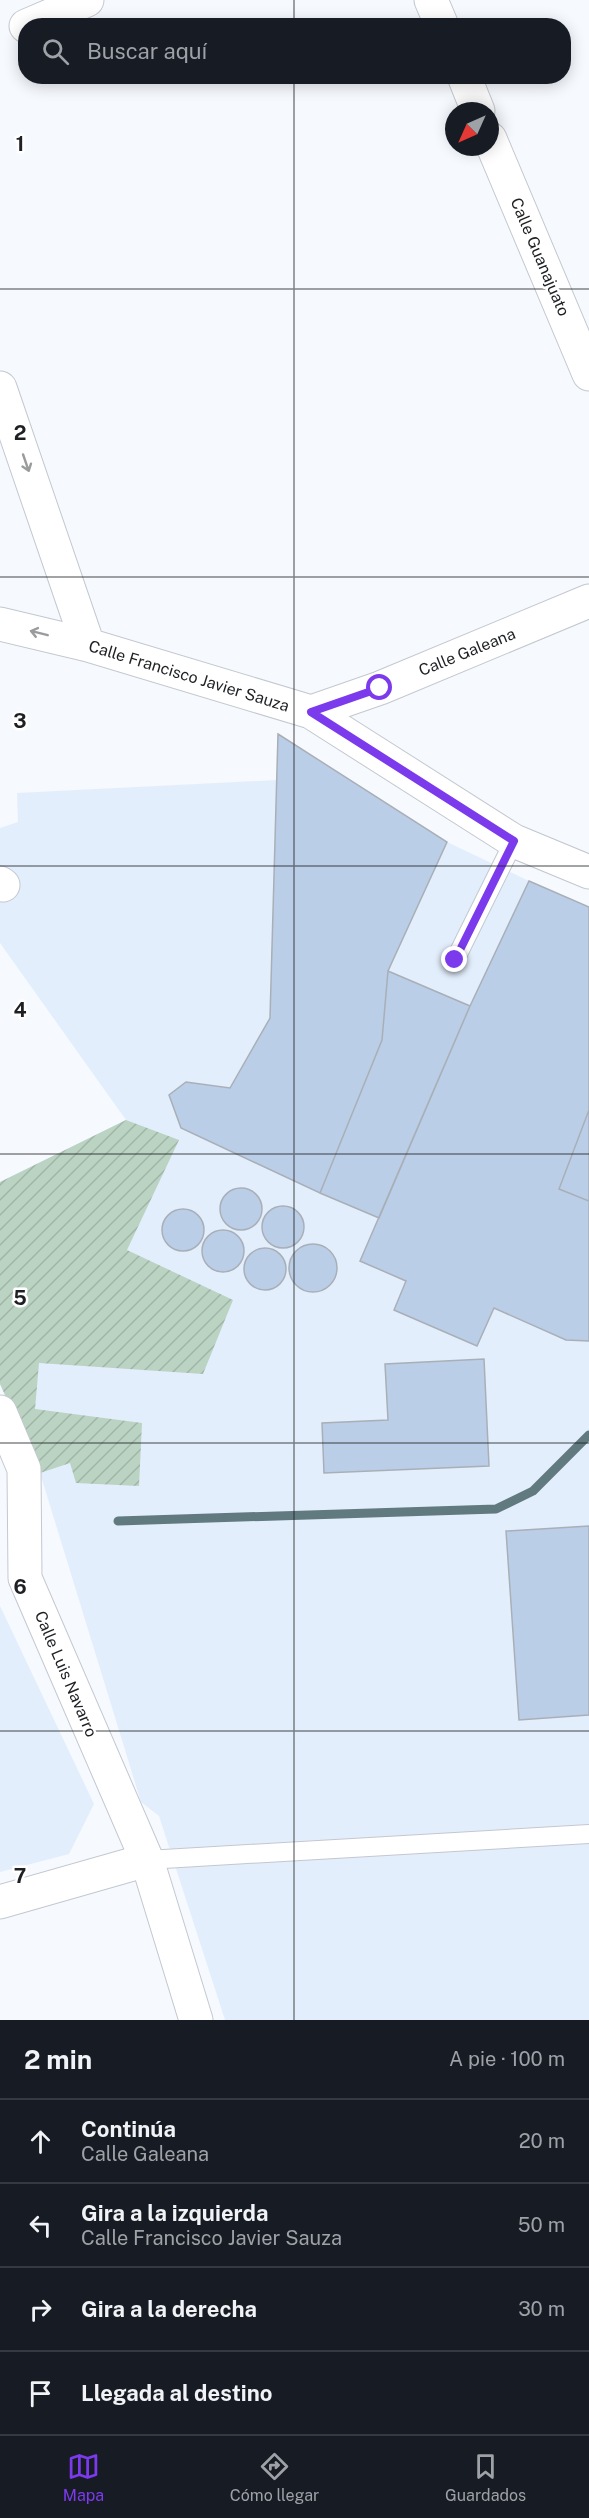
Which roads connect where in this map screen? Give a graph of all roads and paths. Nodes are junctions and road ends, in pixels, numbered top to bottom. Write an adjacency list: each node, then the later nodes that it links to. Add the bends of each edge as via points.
1 (87, 0): 3 (street)
2 (431, 0): 4 (street)
3 (45, 18)
4 (439, 18)
5 (18, 29): 6 (street)
6 (0, 36)
7 (467, 84): 8 (street)
8 (474, 102)
9 (497, 156): 10 (street, Calle Guanajuato)
10 (589, 374)
11 (0, 388): 14 (street, one-way to 14)
12 (589, 601): 15 (street, Calle Galeana, via 380,688)
13 (0, 624): 14 (street, Calle Francisco Javier Sauza, one-way to 13)
14 (88, 645): 15 (street, Calle Francisco Javier Sauza)
15 (311, 712): 16 (street, Calle Francisco Javier Sauza)
16 (514, 841): 17 (street, Calle Francisco Javier Sauza); 18 (lane)
17 (589, 872)
18 (455, 960)
19 (0, 1412): 21 (street, Calle Luis Navarro, via 24,1469 26,1578)
20 (589, 1834): 21 (lane)
21 (147, 1860): 22 (street); 23 (street, Calle Luis Navarro)
22 (0, 1902)
23 (196, 2020)

